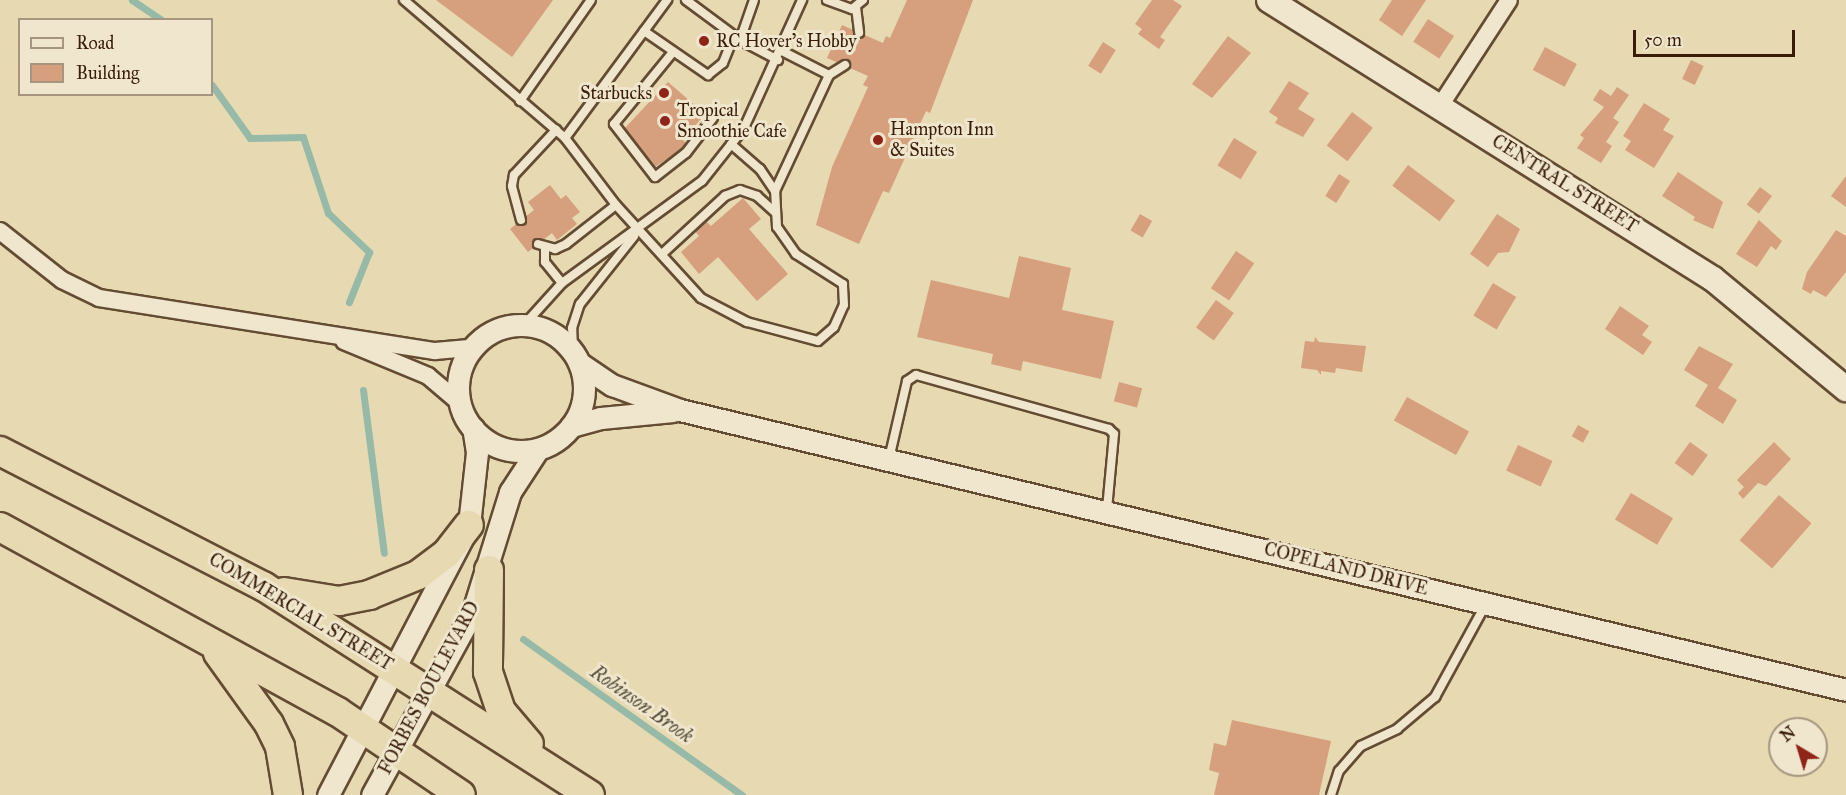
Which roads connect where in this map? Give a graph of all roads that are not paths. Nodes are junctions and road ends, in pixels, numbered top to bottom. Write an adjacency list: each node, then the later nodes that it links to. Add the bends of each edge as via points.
1 (404, 0): 20 (lane)
2 (591, 0): 20 (lane)
3 (667, 0): 12 (lane)
4 (686, 0): 14 (lane)
5 (754, 0): 14 (lane)
6 (802, 0): 15 (lane)
7 (827, 0): 11 (lane)
8 (863, 0): 11 (lane)
9 (1269, 0): 21 (main road, CENTRAL STREET)
10 (1509, 0): 21 (street)
11 (856, 7): 13 (lane)
12 (644, 31): 16 (lane); 24 (lane)
13 (860, 33)
14 (737, 38): 16 (lane, via 723,63 708,75); 17 (lane)
15 (782, 51): 17 (lane); 19 (lane)
16 (673, 52): 22 (lane, via 614,124 655,177 686,153)
17 (778, 60): 25 (lane)
18 (845, 65): 19 (lane)
19 (829, 75): 26 (lane)
20 (520, 101): 23 (lane)
21 (1440, 106): 38 (main road, CENTRAL STREET, via 1713,279)
22 (713, 118)
23 (555, 130): 24 (lane); 29 (lane, via 514,175 512,186)
24 (565, 138): 27 (lane)
25 (730, 144): 26 (lane, via 760,169); 30 (lane, via 702,181)
26 (775, 191): 28 (lane)
27 (616, 205): 30 (lane); 33 (lane, via 566,244 541,247 545,262)
28 (774, 212): 32 (lane, via 757,196 740,190 726,196); 32 (lane, via 777,227 796,254 843,284 844,305 834,327 818,341 747,322 701,298)
29 (521, 220)
30 (640, 229): 32 (lane); 33 (lane); 37 (lane, via 580,304 573,328)
31 (0, 231): 35 (street, via 48,271 99,298)
32 (662, 254)
33 (562, 283): 34 (lane)
34 (524, 325): 36 (street, via 495,331); 37 (street, via 552,332)
35 (336, 337): 36 (street, via 435,351); 39 (street, via 428,376)
36 (472, 348): 39 (street, via 460,374)
37 (576, 357): 40 (street, via 612,385); 41 (street, via 584,389)
38 (1846, 389)
39 (460, 403): 42 (street)
40 (680, 410): 41 (street, via 601,418); 45 (street, COPELAND DRIVE)
41 (571, 426): 43 (street)
42 (473, 429): 43 (street, via 503,448); 47 (street, FORBES BOULEVARD, via 477,452)
43 (538, 449): 49 (street, FORBES BOULEVARD, via 510,492)
44 (0, 451): 50 (highway, COMMERCIAL STREET)
45 (889, 459): 46 (street, COPELAND DRIVE); 46 (lane, via 906,381 916,375 1109,429 1114,435)
46 (1107, 510): 51 (street, COPELAND DRIVE)
47 (469, 525): 50 (highway, via 446,554 418,575 369,595 318,600); 53 (street, FORBES BOULEVARD)
48 (0, 527): 52 (highway)
49 (489, 570): 54 (street, FORBES BOULEVARD, via 473,611); 58 (highway, via 485,648 493,690 501,711)
50 (263, 586): 53 (highway, COMMERCIAL STREET)
51 (1486, 603): 55 (street, COPELAND DRIVE); 64 (lane, via 1435,697 1397,729 1361,746 1339,771)
52 (206, 640): 56 (highway); 59 (highway, via 237,675 269,724 279,747)
53 (396, 670): 54 (highway, COMMERCIAL STREET); 56 (street, FORBES BOULEVARD)
54 (427, 689): 57 (street, FORBES BOULEVARD); 58 (highway, COMMERCIAL STREET)
55 (1846, 690)
56 (362, 728): 57 (highway); 60 (street, FORBES BOULEVARD)
57 (394, 749): 61 (street, FORBES BOULEVARD); 62 (highway)
58 (547, 767): 63 (highway, COMMERCIAL STREET)
59 (288, 795)
60 (328, 795)
61 (372, 795)
62 (461, 795)
63 (590, 795)
64 (1331, 795)

